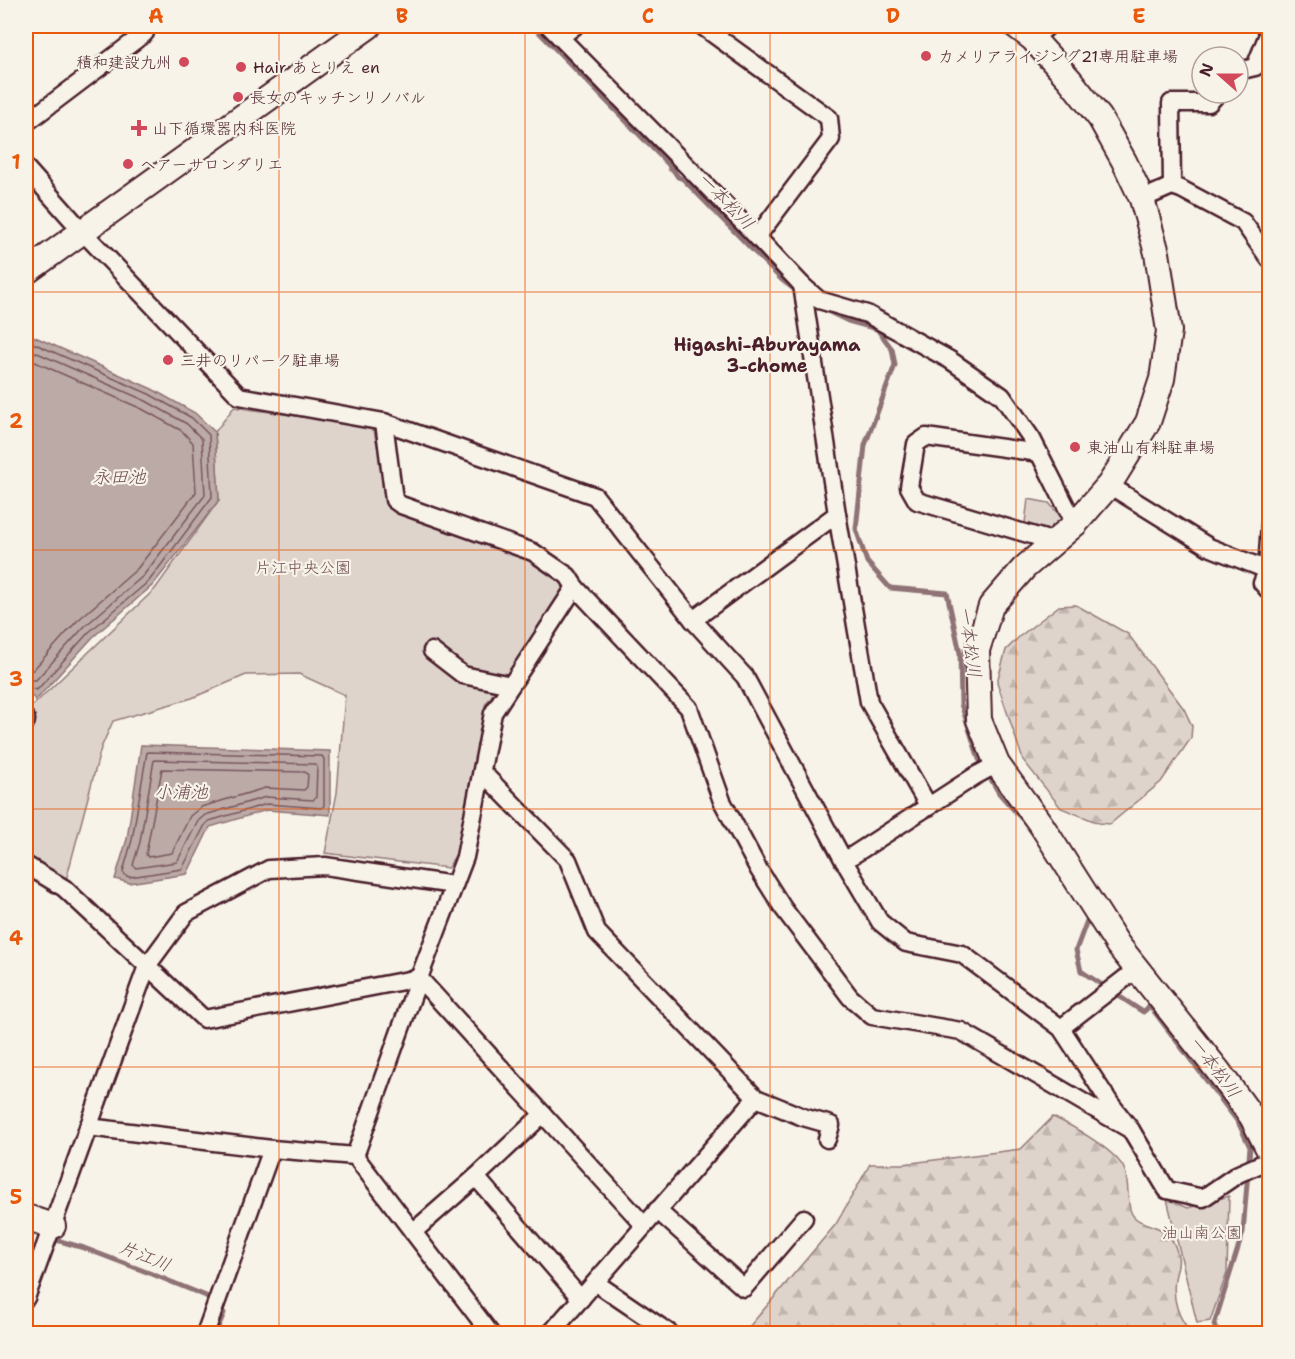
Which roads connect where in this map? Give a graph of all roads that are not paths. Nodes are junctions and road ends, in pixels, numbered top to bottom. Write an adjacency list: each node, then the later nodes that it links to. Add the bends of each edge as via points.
1 (369, 26): 14 (street)
2 (575, 26): 7 (street)
3 (702, 26): 15 (street, via 830,118 831,139)
4 (1265, 26): 8 (street, via 1269,32 1256,67)
5 (146, 28): 10 (street)
6 (1032, 30): 13 (street, via 1100,118)
7 (554, 31): 15 (street)
8 (1250, 68)
9 (1190, 103): 12 (street, via 1172,103)
10 (26, 123)
11 (26, 168): 14 (street)
12 (1172, 186): 13 (street); 16 (street, via 1243,222)
13 (1142, 199): 21 (street, via 1157,253 1169,331 1162,379 1148,422)
14 (82, 231): 17 (street); 19 (street, via 239,396)
15 (757, 237): 18 (street)
16 (1269, 260)
17 (26, 272)
18 (802, 287): 20 (street, via 819,300 867,314 985,384 1002,396); 22 (street)
19 (384, 422): 27 (street, via 394,500 533,552 568,576); 29 (street, via 595,496)
20 (1039, 453): 24 (street); 25 (street, via 926,437 916,444 909,488 917,501)
21 (1109, 485): 24 (street); 26 (street, via 1209,547)
22 (837, 514): 29 (street); 34 (street, via 869,702)
23 (1269, 523): 26 (street)
24 (1075, 524): 25 (street)
25 (1055, 542): 32 (street, via 1024,568 992,606 977,650 979,720)
26 (1268, 571): 28 (street, via 1262,583)
27 (575, 587): 31 (street); 45 (street, via 688,708 722,801 759,870 850,997 872,1016 961,1031)
28 (1269, 592)
29 (693, 620): 35 (street, via 745,677)
30 (432, 651): 31 (street, via 463,675)
31 (512, 685): 33 (street, via 493,713)
32 (996, 765): 34 (street); 39 (street, via 1042,826 1118,945)
33 (482, 772): 37 (street, via 465,857); 42 (street, via 568,860 597,932)
34 (929, 807): 35 (street)
35 (844, 861): 41 (street, via 880,922 906,943 962,954)
36 (26, 865): 38 (street, via 63,888)
37 (454, 885): 38 (street, via 326,866 269,869 186,913); 40 (street)
38 (147, 966): 40 (street, via 204,1019); 44 (street)
39 (1128, 976): 41 (street); 49 (street, via 1219,1072 1252,1117)
40 (419, 978): 43 (street); 48 (street)
41 (1061, 1028): 45 (street)
42 (756, 1098): 46 (street, via 831,1125); 51 (street)
43 (543, 1114): 50 (street); 54 (street)
44 (88, 1127): 47 (street); 55 (street)
45 (1131, 1130): 49 (street, via 1167,1190 1203,1198)
46 (827, 1139)
47 (272, 1149): 48 (street); 60 (street)
48 (355, 1156): 56 (street)
49 (1266, 1159)
50 (476, 1177): 56 (street); 59 (street)
51 (657, 1210): 53 (street, via 744,1288); 54 (street)
52 (26, 1217): 55 (street)
53 (797, 1220)
54 (644, 1225): 57 (street)
55 (53, 1226): 58 (street)
56 (413, 1232): 61 (street)
57 (597, 1283): 59 (street); 63 (street)
58 (26, 1298)
59 (582, 1299): 62 (street)
60 (205, 1334)
61 (491, 1334)
62 (550, 1334)
63 (670, 1334)

